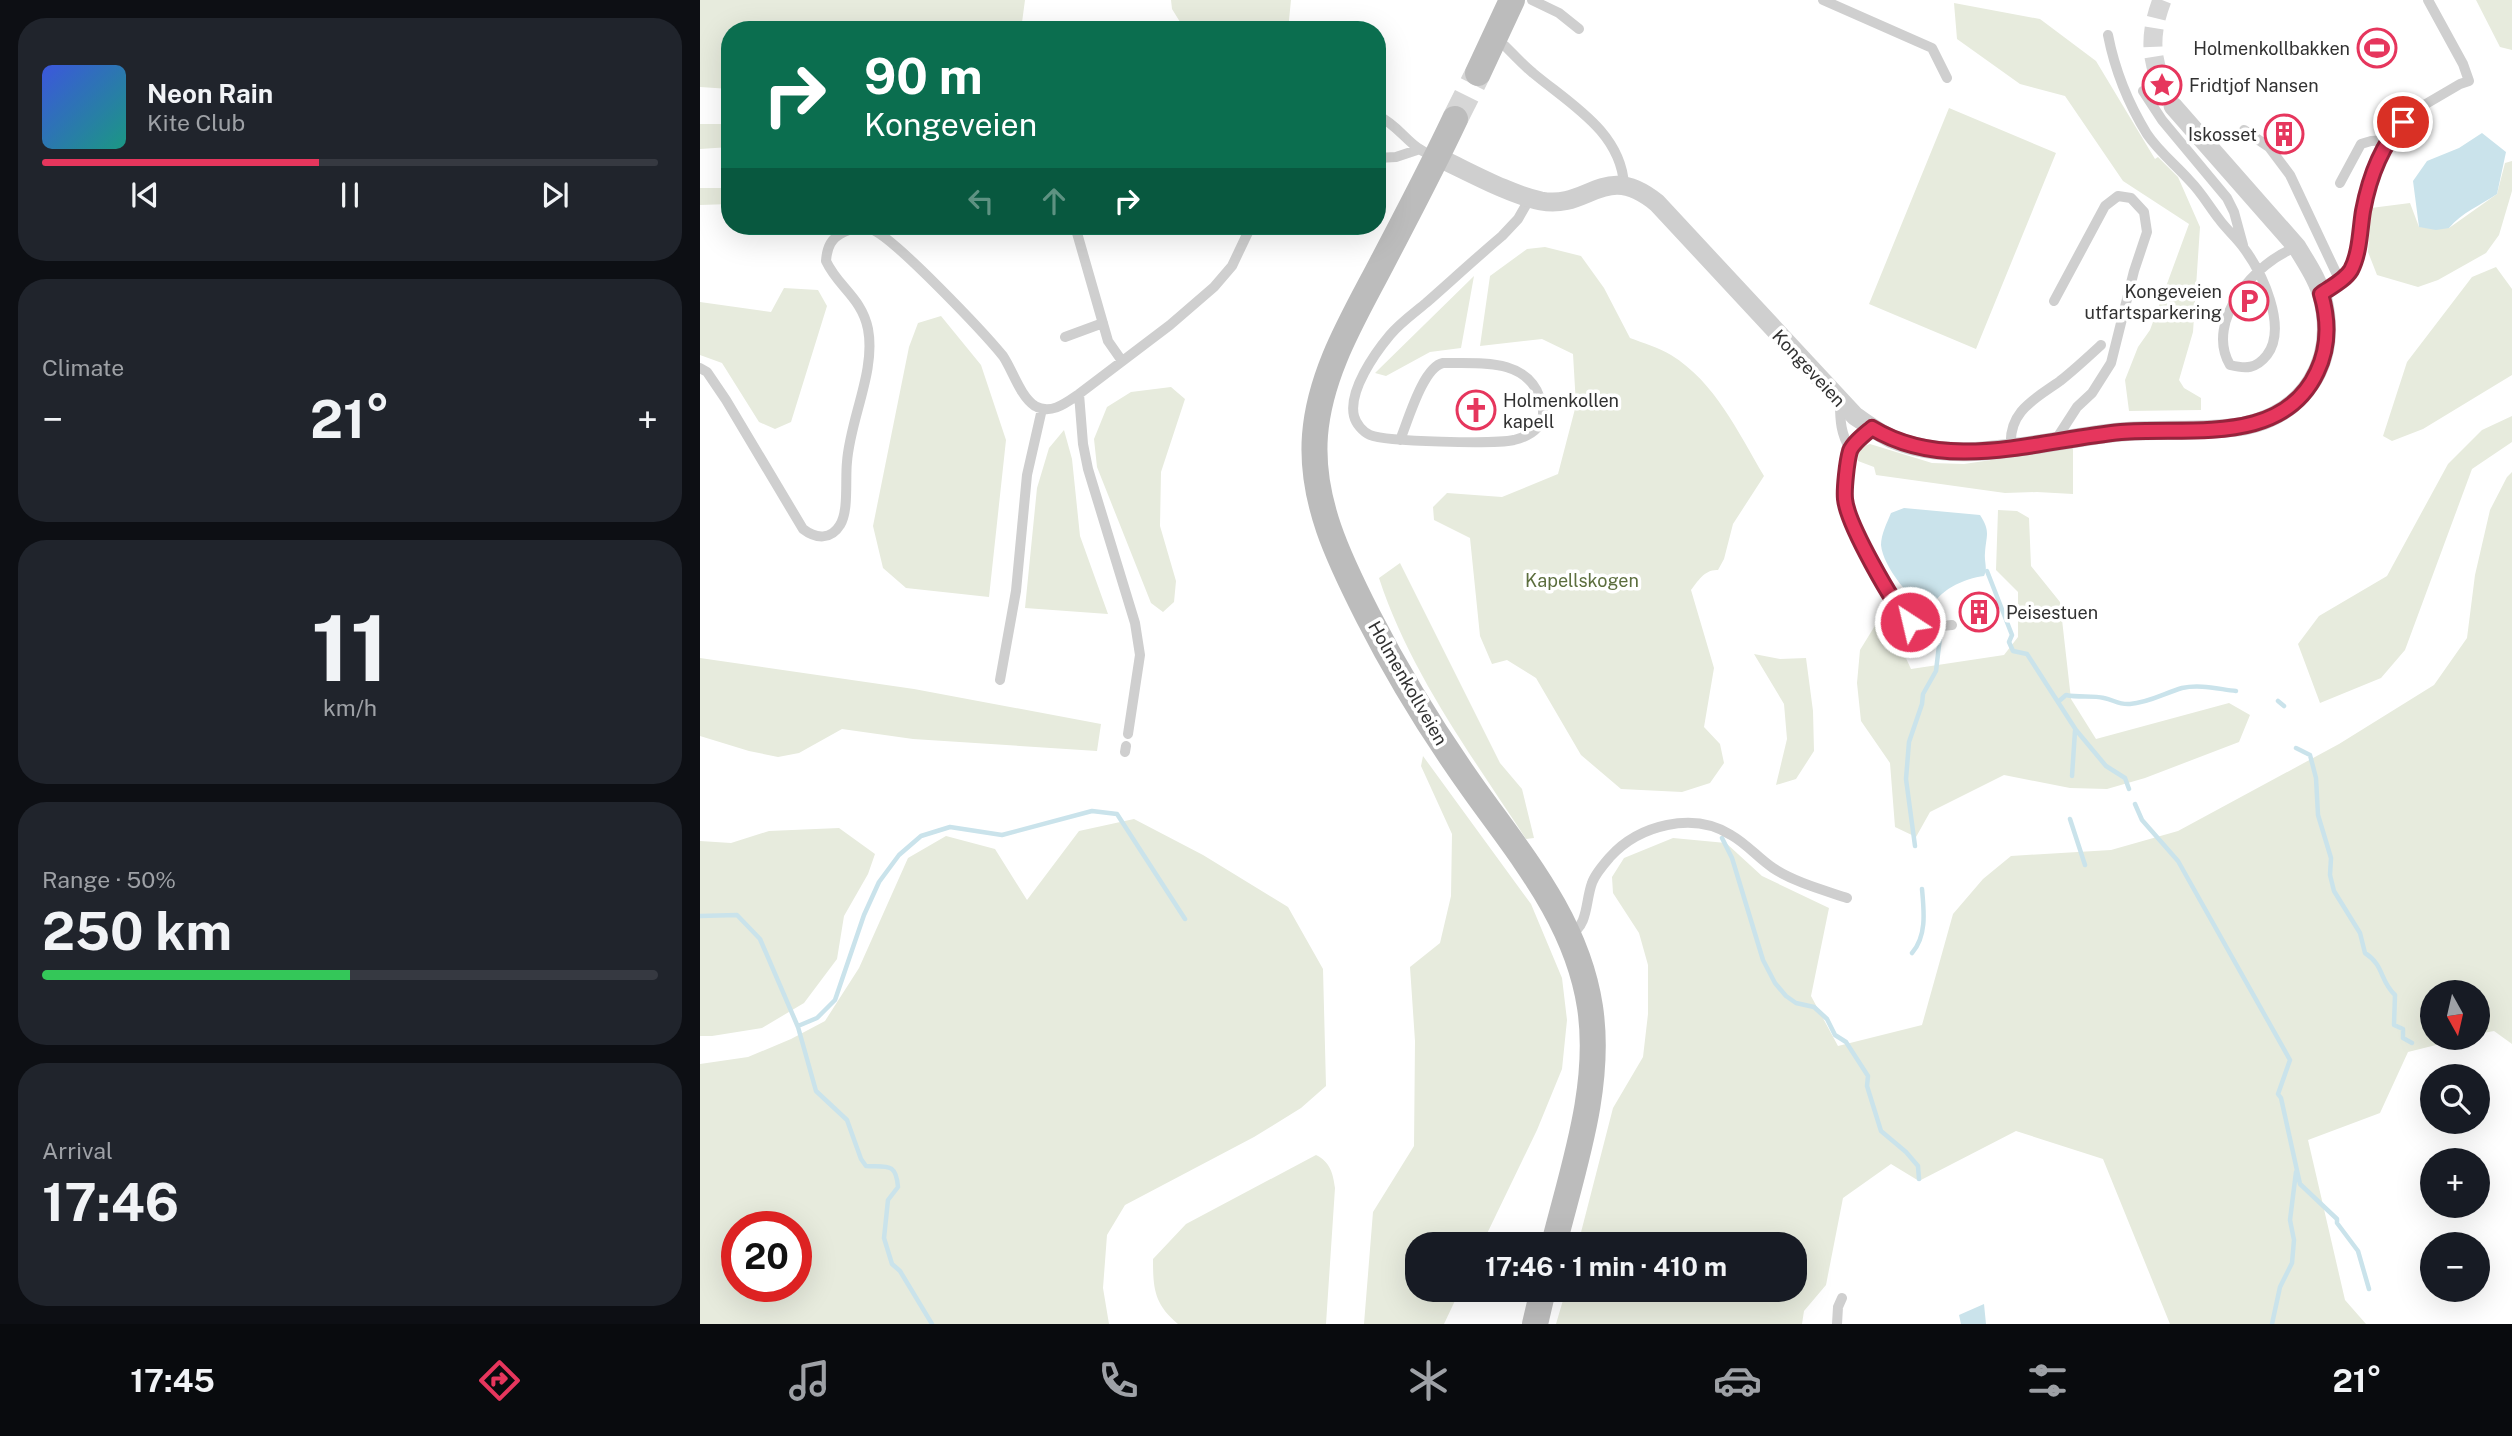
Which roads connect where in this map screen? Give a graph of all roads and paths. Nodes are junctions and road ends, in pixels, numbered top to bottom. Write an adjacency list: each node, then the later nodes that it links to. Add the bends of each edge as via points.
1 (1512, 0): 8 (main road)
2 (1532, 0): 5 (lane)
3 (1823, 0): 9 (lane, via 1932,48)
4 (2428, 0): 15 (lane, via 2469,81 2407,115)
5 (1578, 29)
6 (2108, 35): 28 (lane, via 2120,80 2150,137)
7 (1505, 46): 19 (lane, via 1599,129 1614,148)
8 (1478, 74)
9 (1947, 78)
10 (2143, 91): 28 (lane, via 2227,198)
11 (2173, 106): 27 (street, Kongeveien)
12 (1455, 119): 16 (main road, Holmenkollveien)
13 (1386, 121): 16 (lane)
14 (2244, 130): 30 (lane, via 2269,147 2290,175)
15 (2389, 140): 18 (lane, via 2361,144); 30 (lane, via 2369,186 2351,270)
16 (1427, 154): 17 (lane); 20 (street); 50 (main road, Holmenkollveien, via 1327,379 1315,435 1319,494 1350,580 1399,673 1463,774 1545,889)
17 (1386, 158)
18 (2340, 183)
19 (1624, 185): 20 (street, via 1560,201); 39 (street, Kongeveien, via 1657,203)
20 (1530, 198): 22 (lane)
21 (1495, 227): 22 (lane)
22 (1506, 231): 42 (lane, via 1428,297 1370,361 1354,404 1354,417 1374,437)
23 (839, 235): 37 (lane, via 828,247 826,258 862,312 870,345 847,458 844,516 833,533 817,537 803,529 733,410)
24 (880, 235): 40 (lane, via 937,287 1003,358 1029,400)
25 (1078, 235): 33 (lane)
26 (1244, 235): 36 (lane, via 1232,266 1214,287)
27 (2297, 247): 29 (lane); 31 (street, Kongeveien)
28 (2245, 249): 29 (lane)
29 (2257, 271): 29 (lane, via 2234,304 2223,336 2222,352 2230,365 2245,369 2261,362 2272,348 2277,328)
30 (2340, 281): 31 (lane)
31 (2321, 294): 43 (street, Kongeveien, via 2327,328 2322,360 2309,387 2273,416 2233,428 2122,432)
32 (2054, 301): 43 (lane, via 2105,206 2118,196 2132,198 2144,212 2147,232 2115,352 2092,393)
33 (1103, 323): 34 (lane); 36 (lane, via 1108,341)
34 (1065, 337)
35 (2101, 345): 44 (lane, via 2029,402 2013,426)
36 (1122, 361): 38 (lane)
37 (700, 368)
38 (1079, 394): 40 (lane, via 1060,406); 48 (lane, via 1085,457 1140,648)
39 (1840, 403): 41 (street, Kongeveien); 45 (lane, via 1843,437)
40 (1042, 409): 47 (lane, via 1027,475 1016,591)
41 (1872, 428): 44 (street, Kongeveien, via 1892,439 1937,451); 45 (lane)
42 (1400, 440): 42 (lane, via 1428,373 1437,364 1467,363 1523,372 1543,408 1536,429 1511,441)
43 (2054, 441): 44 (street, Kongeveien)
44 (2011, 447)
45 (1850, 449): 46 (lane, via 1846,508 1899,608 1922,628)
46 (1952, 625)
47 (1000, 680)
48 (1128, 734)
49 (1847, 898): 50 (lane, via 1780,872 1725,831 1703,825 1669,825 1640,834 1610,857 1593,879 1584,921)
50 (1570, 935): 51 (main road, Holmenkollveien, via 1590,1009 1592,1065 1587,1106)
51 (1557, 1232)
52 (1842, 1298): 55 (lane)
53 (1540, 1302): 54 (main road)
54 (1535, 1324)
55 (1837, 1324)

